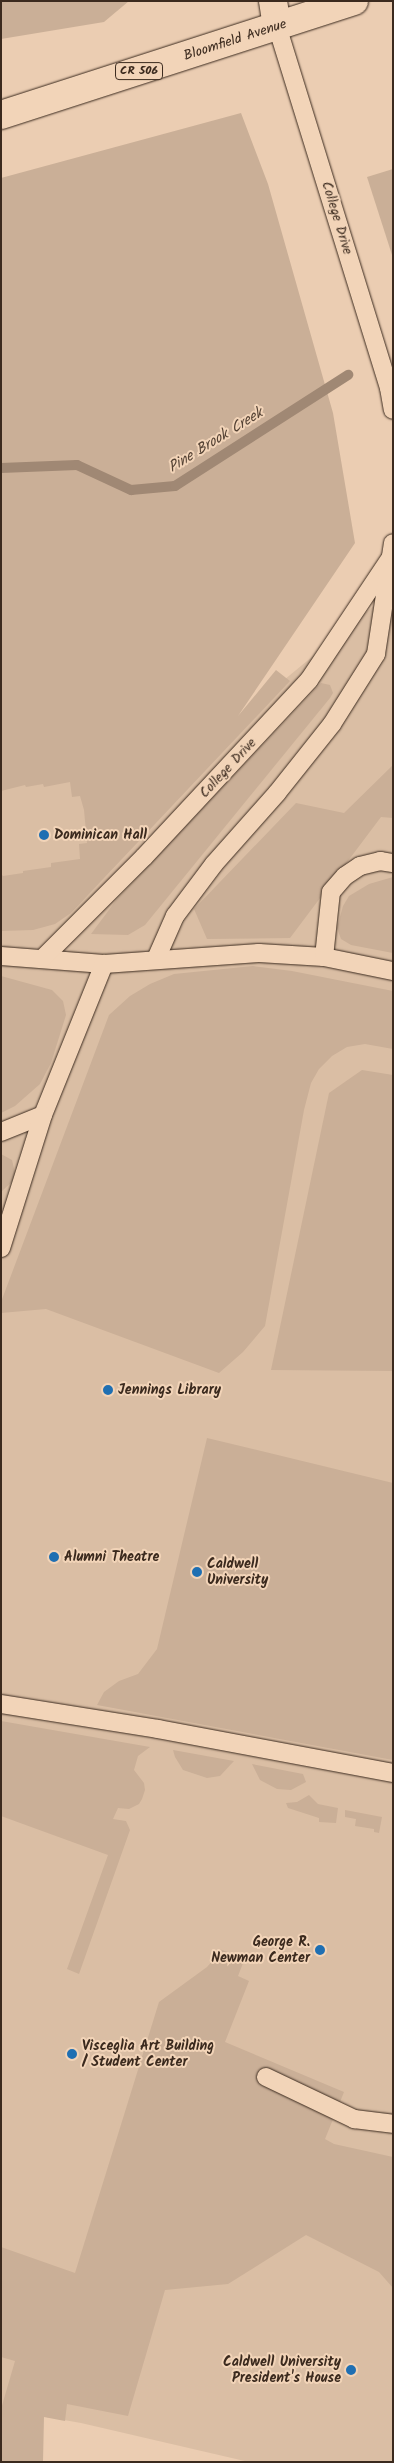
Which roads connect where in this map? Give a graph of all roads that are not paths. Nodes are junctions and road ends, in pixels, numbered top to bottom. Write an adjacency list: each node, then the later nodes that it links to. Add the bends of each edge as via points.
1 (354, 1): 2 (main road, Bloomfield Avenue / CR 506)
2 (275, 14): 3 (main road, Bloomfield Avenue / CR 506); 4 (lane, College Drive, via 384,370)
3 (1, 115)
4 (393, 410)
5 (392, 550): 9 (lane, College Drive, via 309,680 150,850); 10 (lane, College Drive, via 376,654 332,724 214,864 175,916)
6 (393, 863): 8 (lane, via 380,861 360,866 345,876 331,892)
7 (1, 956): 9 (lane)
8 (324, 957): 10 (lane, via 260,953); 12 (lane)
9 (42, 959): 11 (lane)
10 (156, 959): 11 (lane)
11 (104, 964): 13 (lane)
12 (393, 971)
13 (43, 1115): 14 (lane); 15 (lane)
14 (1, 1132)
15 (1, 1248)
16 (1, 1704): 17 (lane, via 158,1729)
17 (393, 1773)
18 (266, 2077): 19 (lane, via 354,2119)
19 (393, 2124)

